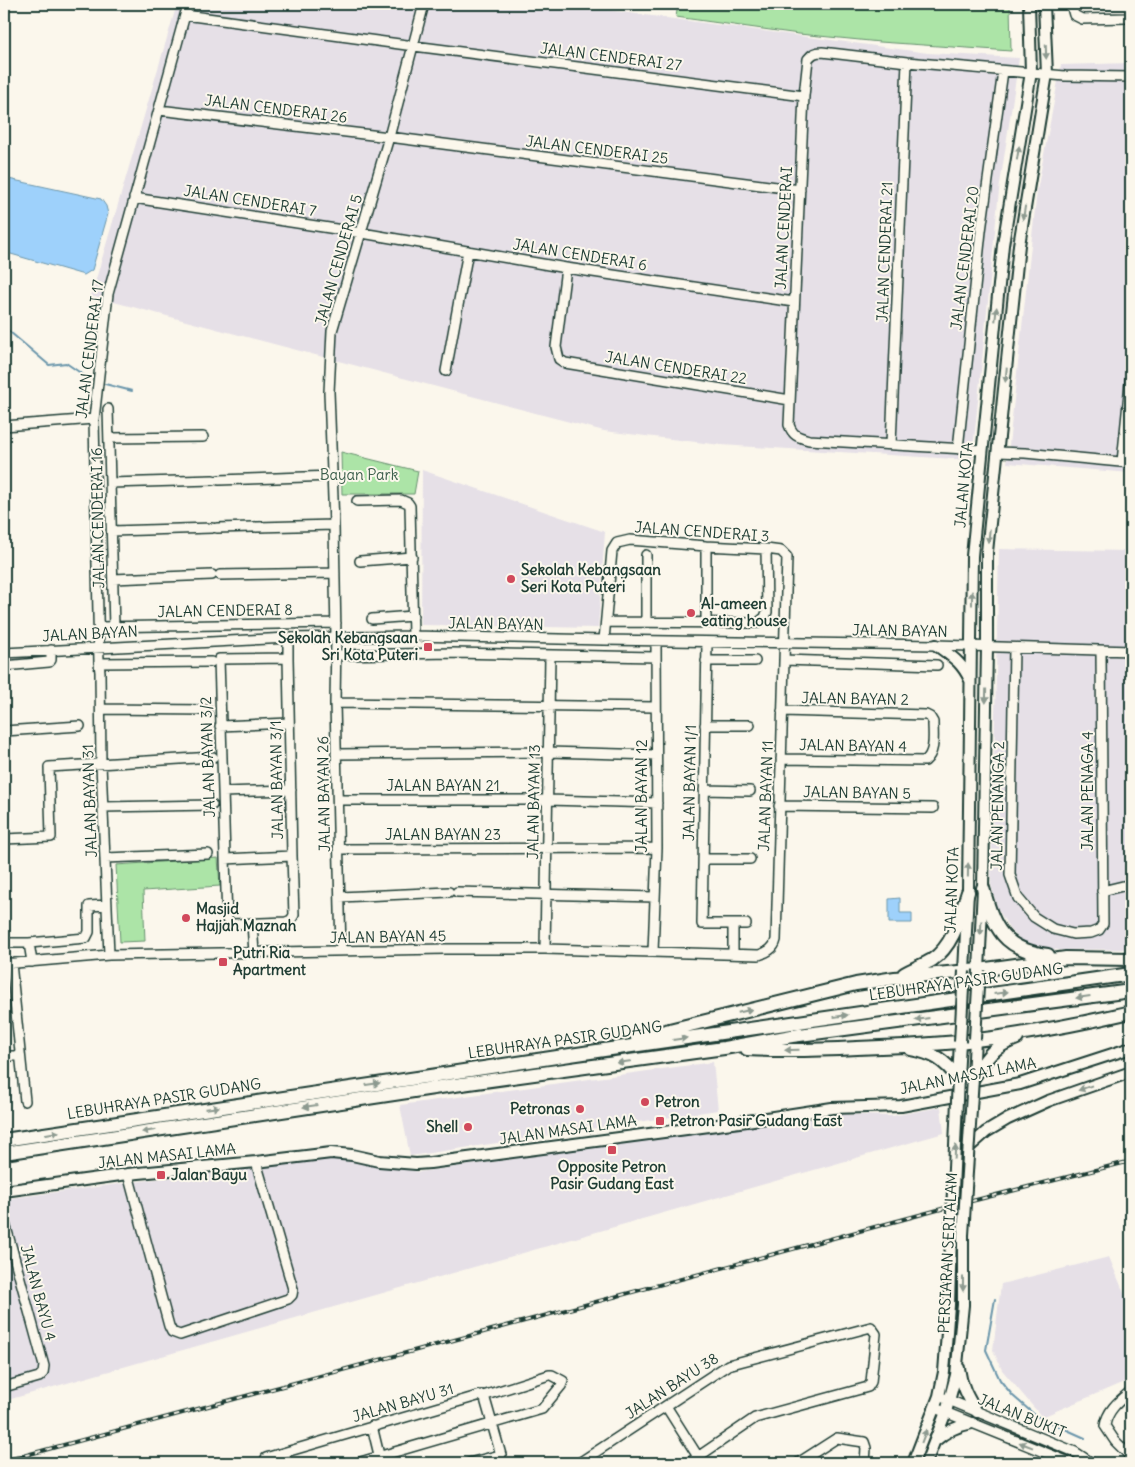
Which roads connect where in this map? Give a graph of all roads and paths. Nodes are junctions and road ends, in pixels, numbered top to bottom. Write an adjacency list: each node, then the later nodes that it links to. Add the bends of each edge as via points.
1 (188, 4): 6 (street, JALAN CENDERAI 17)
2 (424, 4): 8 (street, JALAN CENDERAI 5)
3 (1029, 4): 11 (main road, JALAN KOTA)
4 (1044, 4): 12 (main road, JALAN KOTA, one-way to 12)
5 (1071, 4): 7 (street, via 1074,15 1082,19)
6 (185, 14): 8 (street, JALAN CENDERAI 27); 15 (street, JALAN CENDERAI 17)
7 (1131, 16)
8 (414, 46): 14 (street, JALAN CENDERAI 27); 16 (street, JALAN CENDERAI 5)
9 (907, 62): 10 (street, JALAN CENDERAI); 14 (street, JALAN CENDERAI, via 816,52 808,59); 31 (street, JALAN CENDERAI 21)
10 (1003, 71): 11 (street, JALAN CENDERAI); 32 (street, JALAN CENDERAI 20, via 981,231)
11 (1032, 72): 12 (street, JALAN CENDERAI); 33 (main road, JALAN KOTA, one-way to 11, via 1003,245)
12 (1047, 74): 13 (street, JALAN CENDERAI); 34 (main road, JALAN KOTA, one-way to 34, via 1019,246)
13 (1131, 77)
14 (804, 96): 17 (street, JALAN CENDERAI)
15 (159, 110): 16 (street, JALAN CENDERAI 26); 18 (street, JALAN CENDERAI 17)
16 (389, 137): 17 (street, JALAN CENDERAI 25); 19 (street, JALAN CENDERAI 5)
17 (800, 190): 22 (street, JALAN CENDERAI)
18 (134, 198): 19 (street, JALAN CENDERAI 7); 27 (street, JALAN CENDERAI 17, via 108,294)
19 (362, 233): 20 (street, JALAN CENDERAI 6); 36 (street, JALAN CENDERAI 5, via 332,331 329,392)
20 (468, 251): 21 (street, JALAN CENDERAI 6); 23 (street)
21 (566, 268): 22 (street, JALAN CENDERAI 6); 25 (street, JALAN CENDERAI 22, via 556,347 559,359 565,363)
22 (794, 302): 25 (street, JALAN CENDERAI)
23 (446, 371)
24 (1131, 373): 35 (street)
25 (790, 400): 31 (street, JALAN CENDERAI, via 788,425 799,438)
26 (108, 409): 30 (street, JALAN CENDERAI 16)
27 (94, 419): 28 (street); 54 (street, JALAN CENDERAI 17)
28 (4, 426)
29 (203, 437): 30 (street)
30 (110, 438): 37 (street, JALAN CENDERAI 16)
31 (891, 444): 32 (street, JALAN CENDERAI)
32 (958, 449): 33 (street, JALAN CENDERAI)
33 (982, 450): 64 (main road, JALAN KOTA, one-way to 33, via 972,556)
34 (998, 452): 35 (street); 66 (main road, JALAN KOTA, one-way to 66, via 987,552)
35 (1127, 462)
36 (332, 476): 37 (street); 39 (street, JALAN CENDERAI 5)
37 (110, 483): 40 (street, JALAN CENDERAI 16)
38 (357, 501): 44 (street, via 401,500 408,503)
39 (334, 525): 40 (street); 46 (street, JALAN CENDERAI 5)
40 (112, 531): 47 (street, JALAN CENDERAI 16)
41 (706, 546): 42 (street, JALAN CENDERAI 3); 50 (street, JALAN CENDERAI 3, via 630,540 617,543 612,551); 52 (street)
42 (766, 549): 52 (street, via 767,612 762,621); 62 (street, JALAN CENDERAI 3, via 781,551 787,557)
43 (646, 555): 51 (street)
44 (412, 557): 45 (street); 48 (street)
45 (360, 561)
46 (335, 573): 47 (street); 53 (street, JALAN CENDERAI 5)
47 (113, 579): 55 (street, JALAN CENDERAI 16)
48 (413, 616): 49 (street); 57 (street)
49 (372, 619)
50 (606, 622): 51 (street); 59 (street)
51 (646, 622): 52 (street)
52 (706, 622)
53 (336, 623): 55 (street, JALAN CENDERAI 8); 56 (street, JALAN CENDERAI 5)
54 (99, 627): 55 (street, JALAN CENDERAI 8); 65 (street, JALAN CENDERAI 17)
55 (114, 627)
56 (336, 636): 57 (street, JALAN BAYAN); 58 (street, JALAN BAYAN); 72 (street, JALAN BAYAN 26)
57 (413, 636): 59 (street, JALAN BAYAN)
58 (288, 638): 65 (street, JALAN BAYAN); 74 (street, JALAN BAYAN 3/1)
59 (604, 640): 60 (street, JALAN BAYAN)
60 (656, 641): 61 (street, JALAN BAYAN); 75 (street, JALAN BAYAN 12)
61 (707, 642): 62 (street, JALAN BAYAN); 77 (street, JALAN BAYAN 1/1)
62 (784, 643): 63 (street, JALAN BAYAN); 76 (street, JALAN BAYAN 11)
63 (936, 645): 64 (street, JALAN BAYAN); 83 (main road, via 959,662)
64 (972, 646): 66 (street, JALAN BAYAN); 83 (main road, JALAN KOTA)
65 (100, 647): 68 (street, JALAN BAYAN); 80 (street, JALAN BAYAN 31)
66 (987, 647): 67 (street, JALAN BAYAN); 125 (main road, JALAN KOTA, one-way to 125)
67 (1014, 648): 69 (street, JALAN BAYAN); 135 (street, JALAN PENANGA 2, via 1010,875 1018,898 1034,917 1053,929 1073,934)
68 (51, 650): 71 (street, JALAN BAYAN); 82 (street, via 49,662)
69 (1100, 650): 70 (street, JALAN BAYAN); 126 (street, JALAN PENAGA 4)
70 (1131, 652)
71 (4, 653)
72 (336, 655): 73 (street, via 453,653); 84 (street, JALAN BAYAN 26)
73 (550, 656): 75 (street); 85 (street, JALAN BAYAM 13)
74 (288, 658): 90 (street, JALAN BAYAN 3/1); 94 (street, JALAN BAYAN 3/2, via 219,659)
75 (656, 658): 86 (street, JALAN BAYAN 12)
76 (784, 660): 81 (street); 89 (street, JALAN BAYAN 11)
77 (706, 661): 78 (street); 91 (street, JALAN BAYAN 1/1)
78 (755, 661)
79 (211, 662): 80 (street)
80 (99, 663): 87 (street, JALAN BAYAN 31)
81 (937, 665)
82 (4, 666)
83 (971, 683): 127 (main road, JALAN KOTA, one-way to 83)
84 (335, 703): 85 (street); 97 (street, JALAN BAYAN 26)
85 (549, 705): 86 (street); 96 (street, JALAN BAYAM 13)
86 (655, 707): 98 (street, JALAN BAYAN 12)
87 (101, 709): 88 (street); 102 (street, JALAN BAYAN 31)
88 (207, 710)
89 (782, 712): 100 (street, JALAN BAYAN 11); 101 (street, JALAN BAYAN 2, via 926,715 933,722 932,752)
90 (289, 723): 94 (street); 103 (street, JALAN BAYAN 3/1)
91 (705, 725): 92 (street); 104 (street, JALAN BAYAN 1/1)
92 (750, 725)
93 (80, 726): 95 (street)
94 (220, 726): 106 (street, JALAN BAYAN 3/2)
95 (4, 731)
96 (548, 752): 97 (street); 98 (street); 108 (street, JALAN BAYAM 13)
97 (336, 754): 107 (street, JALAN BAYAN 26)
98 (656, 755): 109 (street, JALAN BAYAN 12)
99 (213, 757): 102 (street)
100 (781, 759): 101 (street, JALAN BAYAN 4); 112 (street, JALAN BAYAN 11)
101 (925, 761)
102 (101, 764): 111 (street, JALAN BAYAN 31); 114 (street, via 49,766 51,837)
103 (291, 790): 106 (street); 119 (street, JALAN BAYAN 3/1)
104 (704, 790): 105 (street); 122 (street, JALAN BAYAN 1/1)
105 (750, 791)
106 (223, 792): 121 (street, JALAN BAYAN 3/2)
107 (338, 800): 108 (street, JALAN BAYAN 21); 117 (street, JALAN BAYAN 26)
108 (548, 800): 109 (street, JALAN BAYAN 21); 115 (street, JALAN BAYAM 13)
109 (657, 803): 116 (street, JALAN BAYAN 12)
110 (212, 805): 111 (street)
111 (103, 806): 120 (street, JALAN BAYAN 31)
112 (780, 806): 113 (street, JALAN BAYAN 5); 138 (street, JALAN BAYAN 11, via 776,940)
113 (933, 808)
114 (4, 839)
115 (547, 848): 116 (street, JALAN BAYAN 23); 117 (street, JALAN BAYAN 23); 128 (street, JALAN BAYAM 13)
116 (657, 848): 130 (street, JALAN BAYAN 12)
117 (338, 849): 129 (street, JALAN BAYAN 26)
118 (208, 854): 120 (street)
119 (292, 856): 121 (street); 132 (street, JALAN BAYAN 3/1, via 292,920)
120 (105, 858): 131 (street, JALAN BAYAN 31)
121 (225, 859): 132 (street, JALAN BAYAN 3/2, via 227,920 232,924)
122 (703, 859): 123 (street); 133 (street, JALAN BAYAN 1/1, via 702,924)
123 (750, 859)
124 (1131, 884): 126 (street)
125 (983, 888): 145 (highway, via 991,916 1009,942 1033,954); 149 (main road, JALAN KOTA, one-way to 149)
126 (1102, 891): 135 (street, JALAN PENAGA 4, via 1103,924)
127 (968, 892): 150 (main road, JALAN KOTA); 152 (highway, via 958,924 943,949 933,959)
128 (546, 894): 129 (street, via 453,892); 130 (street); 139 (street, JALAN BAYAM 13)
129 (340, 897): 140 (street, JALAN BAYAN 26)
130 (655, 897): 141 (street, JALAN BAYAN 12)
131 (107, 905): 137 (street, via 89,906 86,938); 144 (street, JALAN BAYAN 31)
132 (252, 923): 142 (street)
133 (733, 924): 134 (street); 143 (street)
134 (746, 924)
135 (1099, 930)
136 (4, 943): 137 (street)
137 (29, 943): 147 (street)
138 (772, 948): 143 (street, JALAN BAYAN 45, via 759,955)
139 (545, 949): 140 (street, JALAN BAYAN 45); 141 (street, JALAN BAYAN 45)
140 (341, 951): 142 (street, JALAN BAYAN 45)
141 (653, 952): 143 (street, JALAN BAYAN 45)
142 (254, 953): 144 (street, JALAN BAYAN 45)
143 (733, 954)
144 (109, 955): 147 (street, JALAN BAYAN 45)
145 (1066, 958): 146 (highway); 149 (highway)
146 (1131, 959)
147 (32, 962): 148 (street, JALAN BAYAN 45)
148 (8, 963): 162 (street)
149 (979, 970): 150 (highway); 156 (main road, JALAN KOTA, bridge)
150 (964, 971): 152 (highway); 157 (main road, JALAN KOTA, bridge)
151 (1131, 974): 161 (highway, LEBUHRAYA PASIR GUDANG, one-way to 151)
152 (895, 978): 161 (highway, one-way to 152, via 633,1039 838,988)
153 (1131, 991): 159 (highway, LEBUHRAYA PASIR GUDANG, one-way to 159)
154 (1131, 1012): 155 (highway)
155 (1033, 1032): 156 (highway); 166 (highway, via 993,1051)
156 (975, 1039): 157 (highway); 166 (main road, PERSIARAN SERI ALAM)
157 (960, 1042): 158 (highway); 165 (main road, PERSIARAN SERI ALAM)
158 (893, 1046): 159 (highway, one-way to 159, via 771,1050); 165 (highway, via 936,1056)
159 (724, 1048): 170 (highway, LEBUHRAYA PASIR GUDANG, one-way to 170)
160 (1131, 1048): 171 (main road, JALAN MASAI LAMA, via 1020,1084 901,1106 832,1108 430,1164 379,1161 331,1152)
161 (597, 1051): 168 (highway, LEBUHRAYA PASIR GUDANG, one-way to 161)
162 (20, 1055): 163 (street); 167 (street)
163 (4, 1057)
164 (1131, 1072): 169 (main road, one-way to 169, via 1048,1101 1008,1119)
165 (958, 1078): 179 (main road, PERSIARAN SERI ALAM, one-way to 165, bridge, via 950,1305)
166 (973, 1078): 169 (main road, PERSIARAN SERI ALAM, bridge)
167 (25, 1101)
168 (4, 1140)
169 (968, 1148): 175 (main road, PERSIARAN SERI ALAM, one-way to 175, bridge, via 963,1305)
170 (4, 1153)
171 (256, 1162): 172 (main road, JALAN MASAI LAMA); 172 (street, via 293,1289 292,1295 180,1335 172,1332 169,1326)
172 (128, 1174): 173 (main road, JALAN MASAI LAMA)
173 (4, 1191)
174 (4, 1220): 176 (street, JALAN BAYU 4, via 44,1366 38,1377)
175 (958, 1357): 180 (main road, PERSIARAN SERI ALAM); 184 (main road, via 962,1384)
176 (4, 1387)
177 (1131, 1391): 190 (street, via 1106,1417 1105,1426)
178 (483, 1396): 185 (street); 185 (street, JALAN BAYU 31, via 549,1375 563,1381 542,1409); 187 (street, JALAN BAYU 31)
179 (939, 1396): 180 (street, JALAN BUKIT); 182 (main road, PERSIARAN SERI ALAM)
180 (949, 1401): 183 (main road, PERSIARAN SERI ALAM); 184 (street, JALAN BUKIT)
181 (666, 1406): 192 (street); 192 (street, JALAN BAYU 38, via 728,1365 871,1327 874,1329 876,1342 868,1387 755,1418); 197 (street, JALAN BAYU 38)
182 (934, 1408): 183 (street, JALAN BUKIT); 201 (main road, PERSIARAN SERI ALAM, one-way to 182)
183 (946, 1412): 186 (street, JALAN BUKIT); 188 (main road, PERSIARAN SERI ALAM)
184 (977, 1412): 204 (street, JALAN BUKIT, via 1075,1452)
185 (492, 1423): 189 (street); 191 (street)
186 (972, 1423): 188 (main road, via 957,1426); 203 (street, JALAN BUKIT, one-way to 186)
187 (372, 1426): 191 (street); 193 (street, JALAN BAYU 31, via 266,1458)
188 (934, 1442): 202 (main road, PERSIARAN SERI ALAM)
189 (500, 1455): 195 (street); 196 (street)
190 (1131, 1457)
191 (380, 1460): 194 (street)
192 (700, 1460): 198 (street)
193 (265, 1463)
194 (357, 1463)
195 (469, 1463)
196 (493, 1463)
197 (579, 1463)
198 (689, 1463)
199 (798, 1463): 200 (street, via 838,1438 865,1444)
200 (865, 1463)
201 (913, 1463)
202 (926, 1463)
203 (1071, 1463)
204 (1092, 1463)

